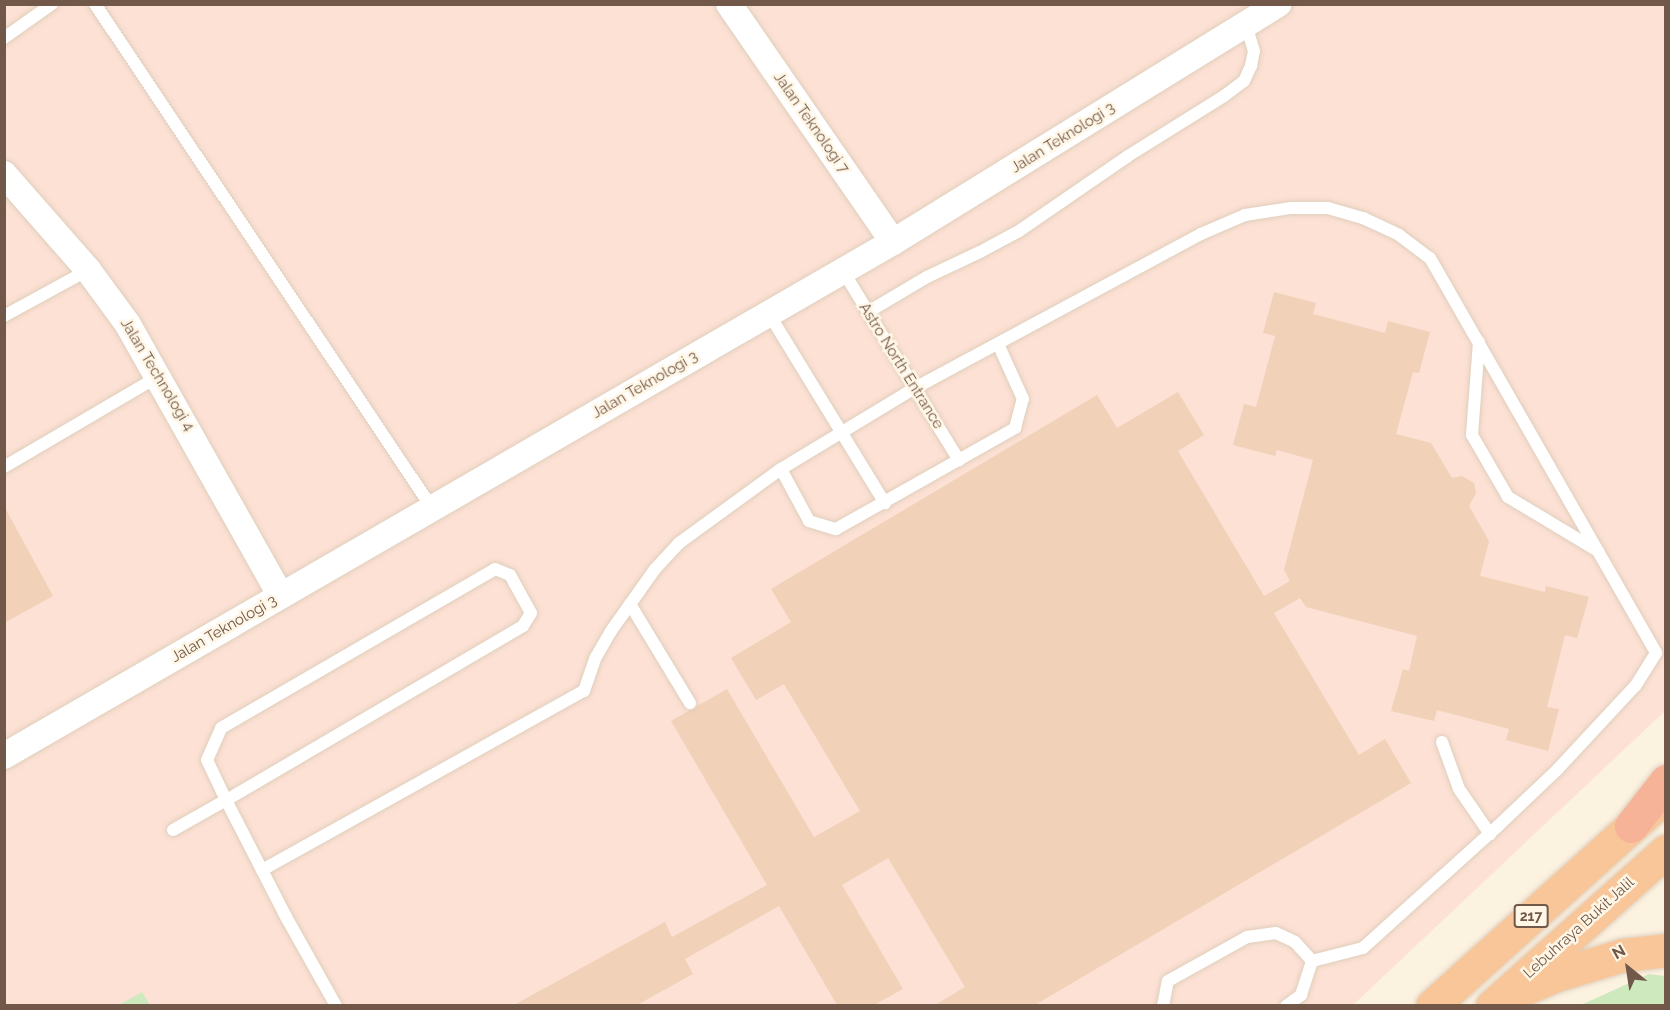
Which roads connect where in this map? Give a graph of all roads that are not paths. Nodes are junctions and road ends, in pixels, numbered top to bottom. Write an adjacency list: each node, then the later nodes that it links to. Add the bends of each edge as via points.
1 (52, 4): 6 (lane)
2 (95, 4): 23 (lane)
3 (729, 4): 8 (street, Jalan Teknologi 7)
4 (1279, 4): 5 (street, Jalan Teknologi 3)
5 (1246, 25): 8 (street, Jalan Teknologi 3); 11 (lane, via 1254,51 1244,81 1019,231)
6 (4, 38)
7 (4, 174): 9 (street, Jalan Technologi 4)
8 (893, 242): 10 (street, Jalan Teknologi 3)
9 (88, 270): 13 (lane); 16 (street, Jalan Technologi 4)
10 (843, 271): 11 (lane, Astro North Entrance); 12 (street, Jalan Teknologi 3)
11 (868, 312): 17 (lane, Astro North Entrance)
12 (769, 314): 18 (lane); 23 (street, Jalan Teknologi 3)
13 (4, 316)
14 (1479, 340): 15 (lane, via 1430,258 1399,235 1363,218 1328,208 1291,208 1245,215 1201,234); 24 (lane); 24 (lane, via 1472,435 1508,497)
15 (998, 344): 17 (lane); 19 (lane, via 1023,399 1016,428)
16 (159, 376): 20 (lane); 25 (street, Jalan Technologi 4)
17 (915, 388): 18 (lane); 19 (lane, Astro North Entrance)
18 (841, 432): 21 (lane); 22 (lane)
19 (959, 460): 22 (lane)
20 (4, 467)
21 (781, 469): 22 (lane, via 809,521 836,529); 26 (lane, via 679,543 655,568)
22 (885, 504)
23 (432, 508): 25 (street, Jalan Teknologi 3)
24 (1599, 552): 35 (lane, via 1656,653 1605,721)
25 (281, 596): 29 (street, Jalan Teknologi 3)
26 (630, 604): 27 (lane); 37 (lane, via 596,657 584,691)
27 (690, 703)
28 (1442, 742): 35 (lane, via 1459,789)
29 (4, 756)
30 (1665, 781): 33 (highway)
31 (1665, 796): 33 (highway, 217)
32 (226, 800): 32 (lane, via 207,760 221,728 495,568 510,575 531,613 523,626); 34 (lane); 37 (lane)
33 (1630, 826): 44 (highway, 217)
34 (173, 830)
35 (1490, 834): 39 (lane, via 1363,948)
36 (1665, 851): 40 (highway, Lebuhraya Bukit Jalil / 217)
37 (262, 870): 41 (lane)
38 (1665, 950): 40 (highway, via 1603,960 1553,976)
39 (1312, 961): 42 (lane, via 1295,942 1275,933 1247,936 1168,981); 43 (lane, via 1301,994)
40 (1495, 1003)
41 (336, 1005)
42 (1163, 1005)
43 (1286, 1005)
44 (1432, 1005)

